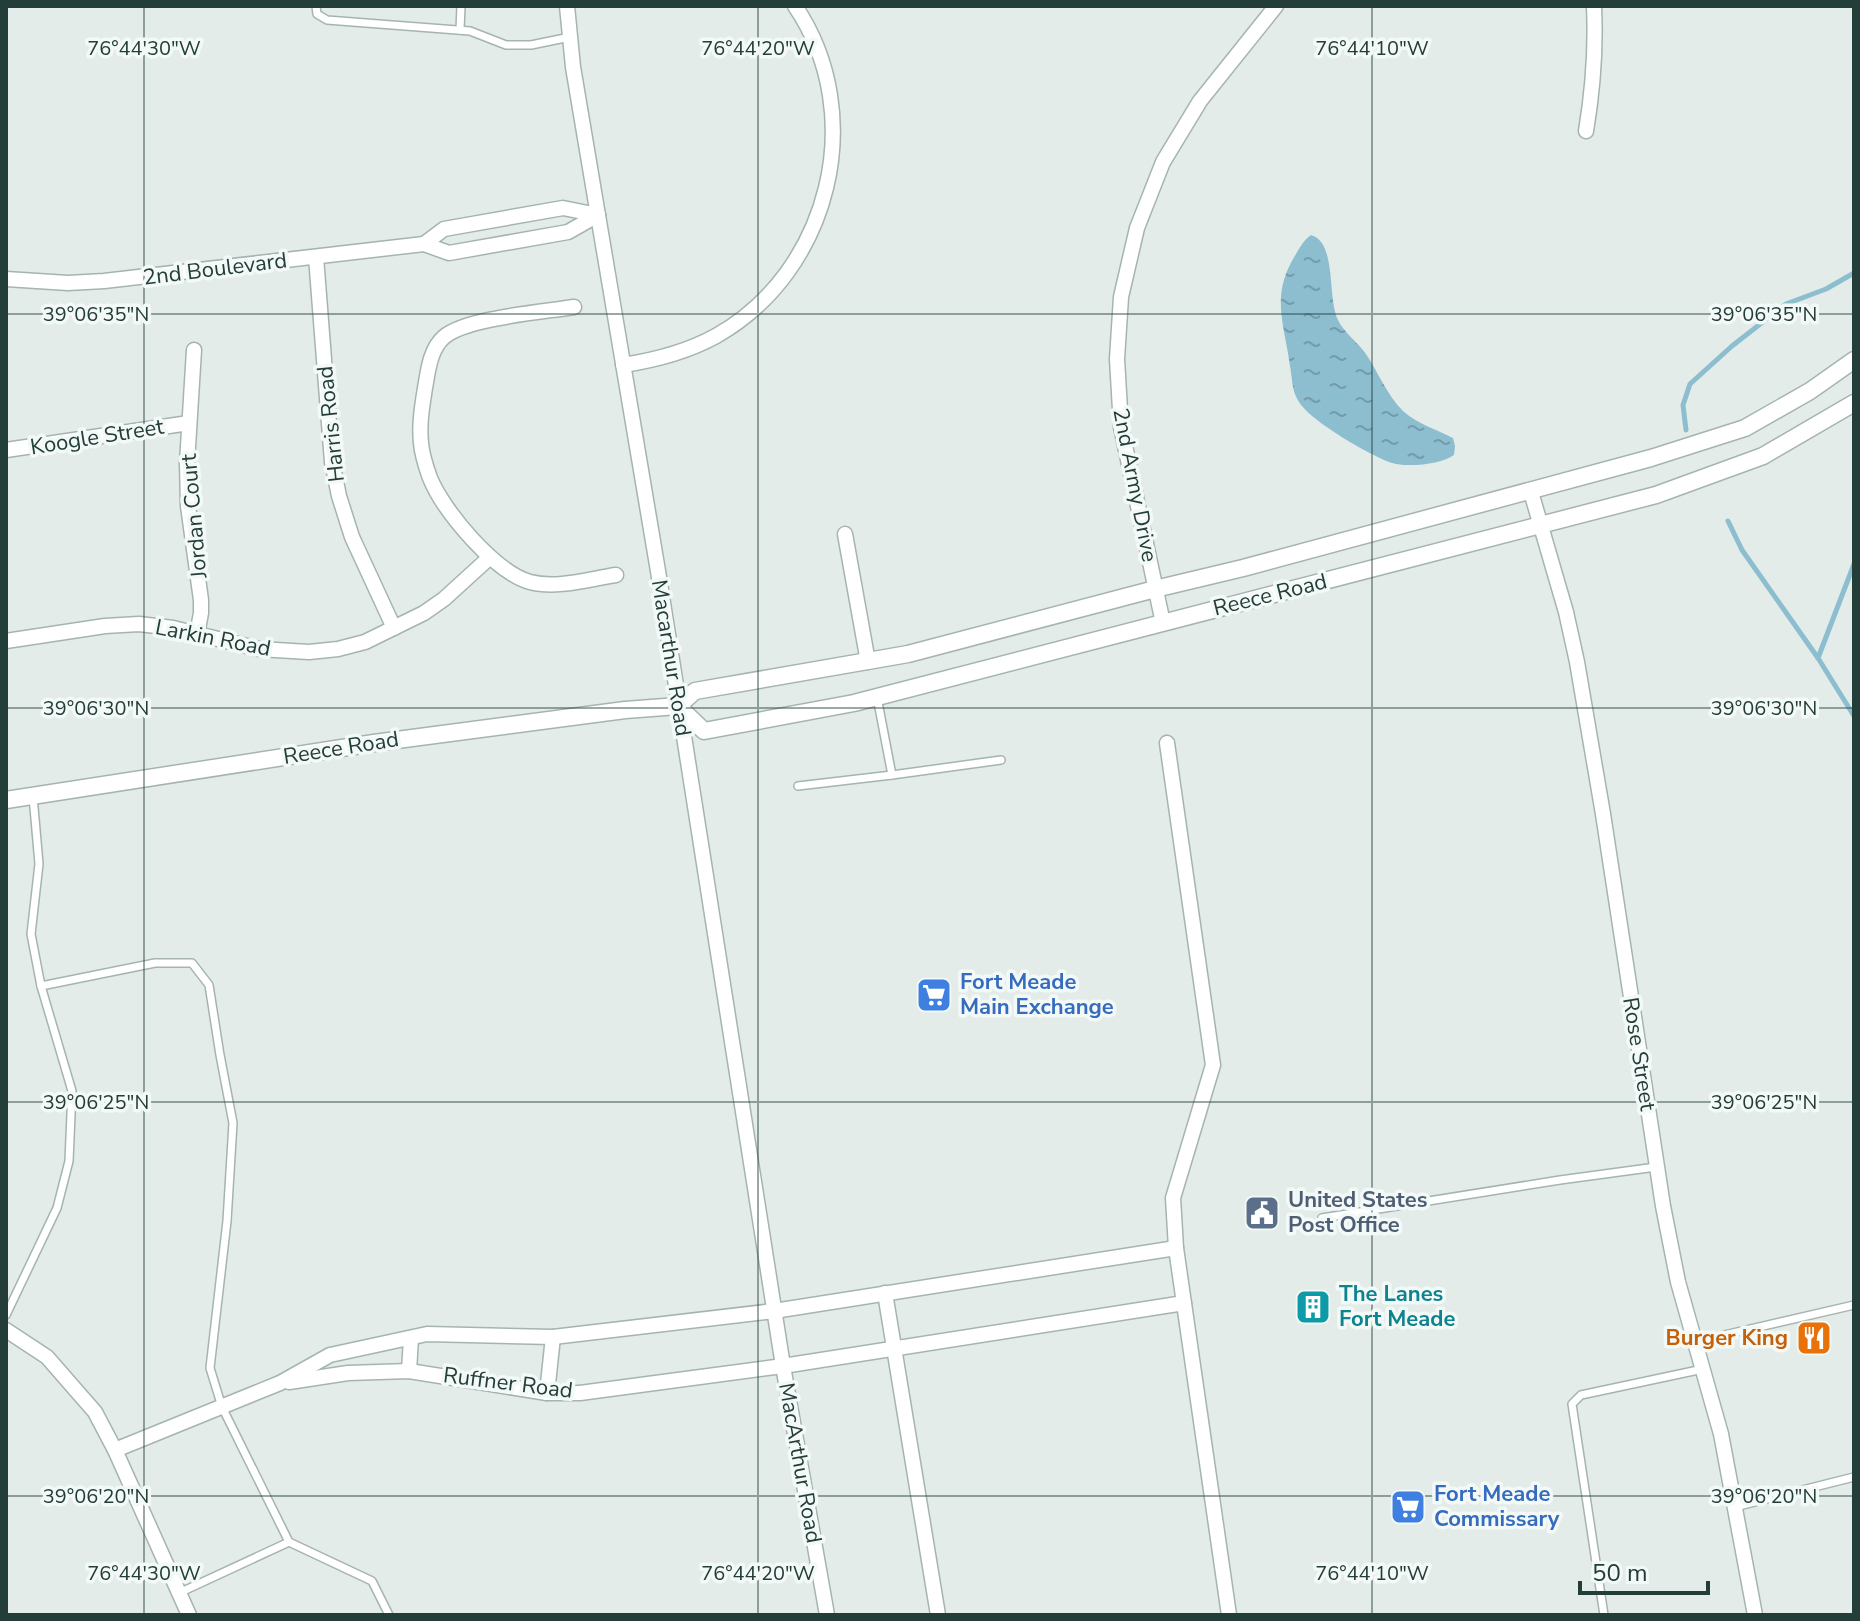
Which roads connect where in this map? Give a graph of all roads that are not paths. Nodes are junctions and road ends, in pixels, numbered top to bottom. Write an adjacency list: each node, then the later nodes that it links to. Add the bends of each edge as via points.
1 (316, 6): 7 (lane, via 317,14 327,20)
2 (461, 6): 7 (lane)
3 (567, 6): 8 (street, Macarthur Road)
4 (795, 6): 17 (street, via 824,67 833,127 829,183 810,235 775,289 718,335 687,350)
5 (1276, 6): 26 (street, 2nd Army Drive, via 1200,101 1163,162 1126,274 1118,322 1117,393)
6 (1594, 6): 9 (street, via 1596,43)
7 (460, 30): 8 (lane, via 506,45)
8 (570, 37): 10 (street, Macarthur Road)
9 (1586, 131)
10 (598, 215): 11 (street, 2nd Boulevard, via 563,208 444,229); 11 (street, 2nd Boulevard, via 568,232 449,253); 17 (street, Macarthur Road)
11 (424, 244): 12 (street, 2nd Boulevard)
12 (316, 257): 13 (street, 2nd Boulevard, via 104,281); 28 (street, Harris Road, via 339,496)
13 (6, 279)
14 (574, 307): 24 (street, via 459,329 443,338 429,365 420,420 424,460 441,499)
15 (194, 350): 19 (street, Jordan Court)
16 (1854, 360): 21 (street, Reece Road, via 1745,428)
17 (623, 365): 33 (street, Macarthur Road)
18 (1854, 403): 22 (street, Reece Road, via 1763,456 1656,495)
19 (189, 423): 20 (street, Koogle Street); 29 (street, Jordan Court, via 188,506 201,600)
20 (6, 450)
21 (1531, 492): 22 (street, Rose Street); 26 (street, Reece Road)
22 (1540, 526): 27 (street, Reece Road); 41 (street, Rose Street, via 1577,662)
23 (845, 534): 31 (street)
24 (489, 558): 25 (street, via 530,582); 28 (street, Larkin Road, via 444,599)
25 (616, 575)
26 (1155, 589): 27 (street, 2nd Army Drive); 31 (street, Reece Road)
27 (1163, 623): 32 (street, Reece Road)
28 (394, 628): 29 (street, Larkin Road, via 365,642 309,652 259,649)
29 (197, 634): 30 (street, Larkin Road, via 139,624)
30 (6, 641)
31 (868, 662): 33 (street, Reece Road, via 695,691)
32 (877, 697): 33 (street, Reece Road, via 704,731); 36 (lane)
33 (678, 706): 38 (street, Reece Road, via 374,743); 47 (street, Macarthur Road)
34 (1167, 743): 43 (street, via 1213,1065 1173,1198)
35 (1001, 760): 36 (lane)
36 (892, 775): 37 (lane)
37 (798, 786)
38 (33, 796): 39 (street, Reece Road); 40 (lane, via 39,864 31,934)
39 (6, 800)
40 (41, 986): 48 (lane, via 72,1091 69,1161 57,1208); 59 (lane, via 155,963 192,963 209,985 233,1123 210,1368)
41 (1656, 1167): 42 (lane); 52 (street, Rose Street)
42 (1322, 1218)
43 (1176, 1248): 44 (street, Ruffner Road); 45 (street)
44 (885, 1293): 47 (street, Ruffner Road); 53 (street)
45 (1184, 1303): 53 (street, Ruffner Road); 69 (street)
46 (1854, 1305): 52 (lane)
47 (774, 1311): 50 (street, Ruffner Road); 54 (street, MacArthur Road)
48 (6, 1315)
49 (6, 1330): 60 (street, via 47,1357 95,1412)
50 (553, 1337): 51 (street, Ruffner Road); 58 (street)
51 (411, 1338): 56 (street); 57 (street, Ruffner Road, via 330,1355)
52 (1694, 1342): 55 (street, Rose Street)
53 (894, 1348): 54 (street, Ruffner Road); 68 (street)
54 (783, 1366): 58 (street, Ruffner Road); 67 (street, MacArthur Road)
55 (1703, 1369): 62 (street, Rose Street); 70 (lane, via 1581,1395 1572,1404)
56 (409, 1371): 57 (street, Ruffner Road); 58 (street, Ruffner Road)
57 (280, 1383): 59 (street, Ruffner Road)
58 (547, 1393)
59 (222, 1407): 60 (street, Ruffner Road); 63 (lane)
60 (115, 1450): 64 (street)
61 (1854, 1477): 62 (lane)
62 (1735, 1507): 71 (street, Rose Street)
63 (289, 1542): 64 (lane); 66 (lane, via 372,1581)
64 (179, 1593): 65 (street)
65 (189, 1615)
66 (389, 1615)
67 (827, 1615)
68 (938, 1615)
69 (1229, 1615)
70 (1604, 1615)
71 (1755, 1615)

